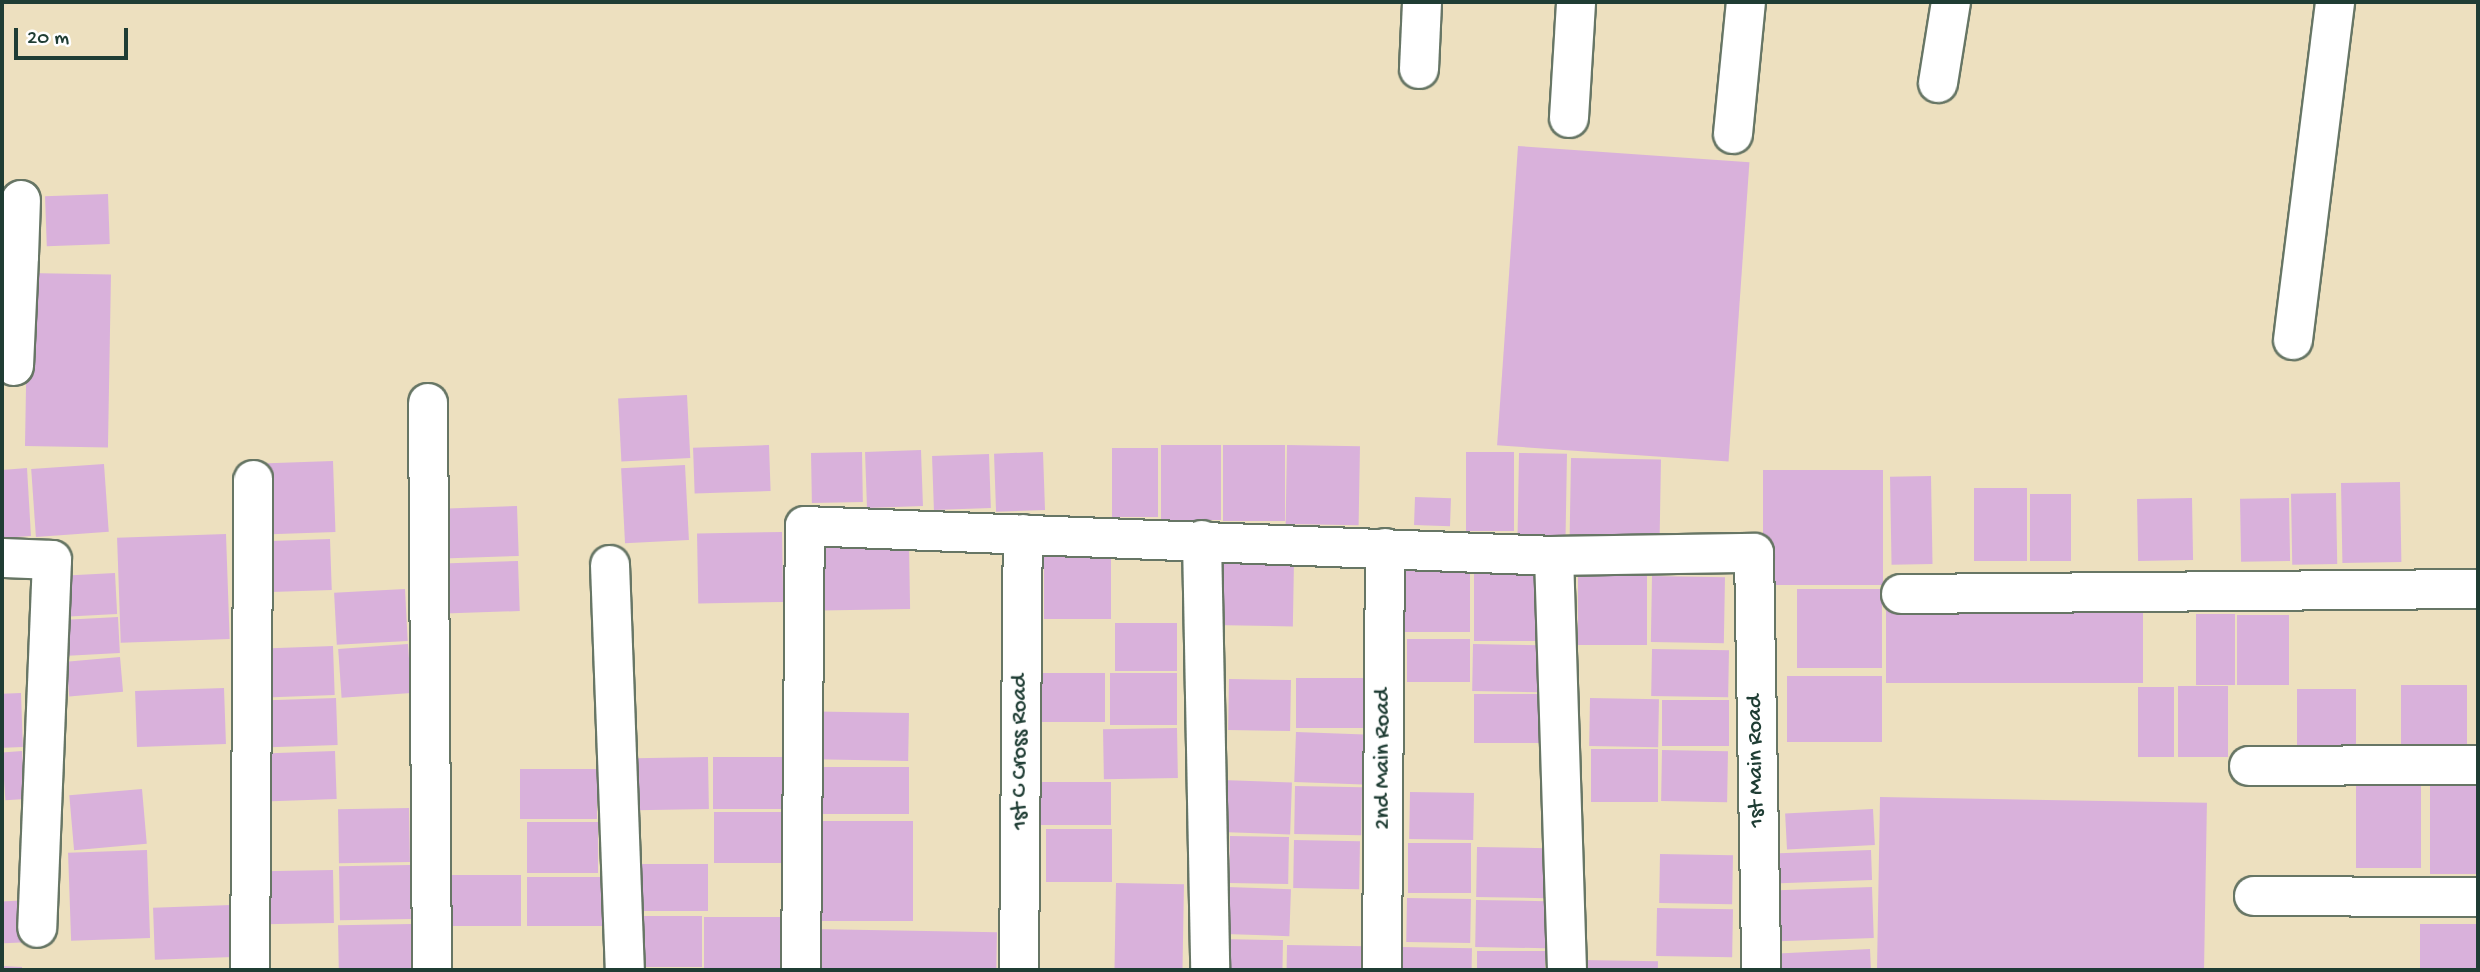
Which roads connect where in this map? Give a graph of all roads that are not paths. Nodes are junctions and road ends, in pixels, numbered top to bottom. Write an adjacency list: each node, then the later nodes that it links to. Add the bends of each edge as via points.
1 (1422, 2): 6 (street)
2 (1576, 2): 8 (street)
3 (1746, 2): 9 (street)
4 (1951, 2): 7 (street)
5 (2335, 2): 12 (street)
6 (1419, 69)
7 (1938, 83)
8 (1569, 118)
9 (1733, 134)
10 (21, 200): 11 (street)
11 (11, 255): 13 (street)
12 (2293, 340)
13 (14, 366)
14 (428, 404): 30 (street)
15 (253, 480): 29 (street)
16 (1023, 534): 17 (street); 32 (street, via 805,526); 33 (street, 1st C Cross Road)
17 (1202, 540): 18 (street); 34 (street)
18 (1385, 548): 19 (street); 35 (street, 2nd Main Road)
19 (1554, 555): 36 (street); 37 (street, 1st Main Road, via 1754,553)
20 (2, 558): 28 (street, via 52,560)
21 (610, 565): 31 (street)
22 (2478, 589): 23 (street)
23 (1901, 594)
24 (2478, 765): 25 (street)
25 (2249, 766)
26 (2254, 895): 27 (street)
27 (2478, 897)
28 (37, 928)
29 (250, 970)
30 (432, 970)
31 (625, 970)
32 (801, 970)
33 (1019, 970)
34 (1210, 970)
35 (1382, 970)
36 (1567, 970)
37 (1761, 970)

